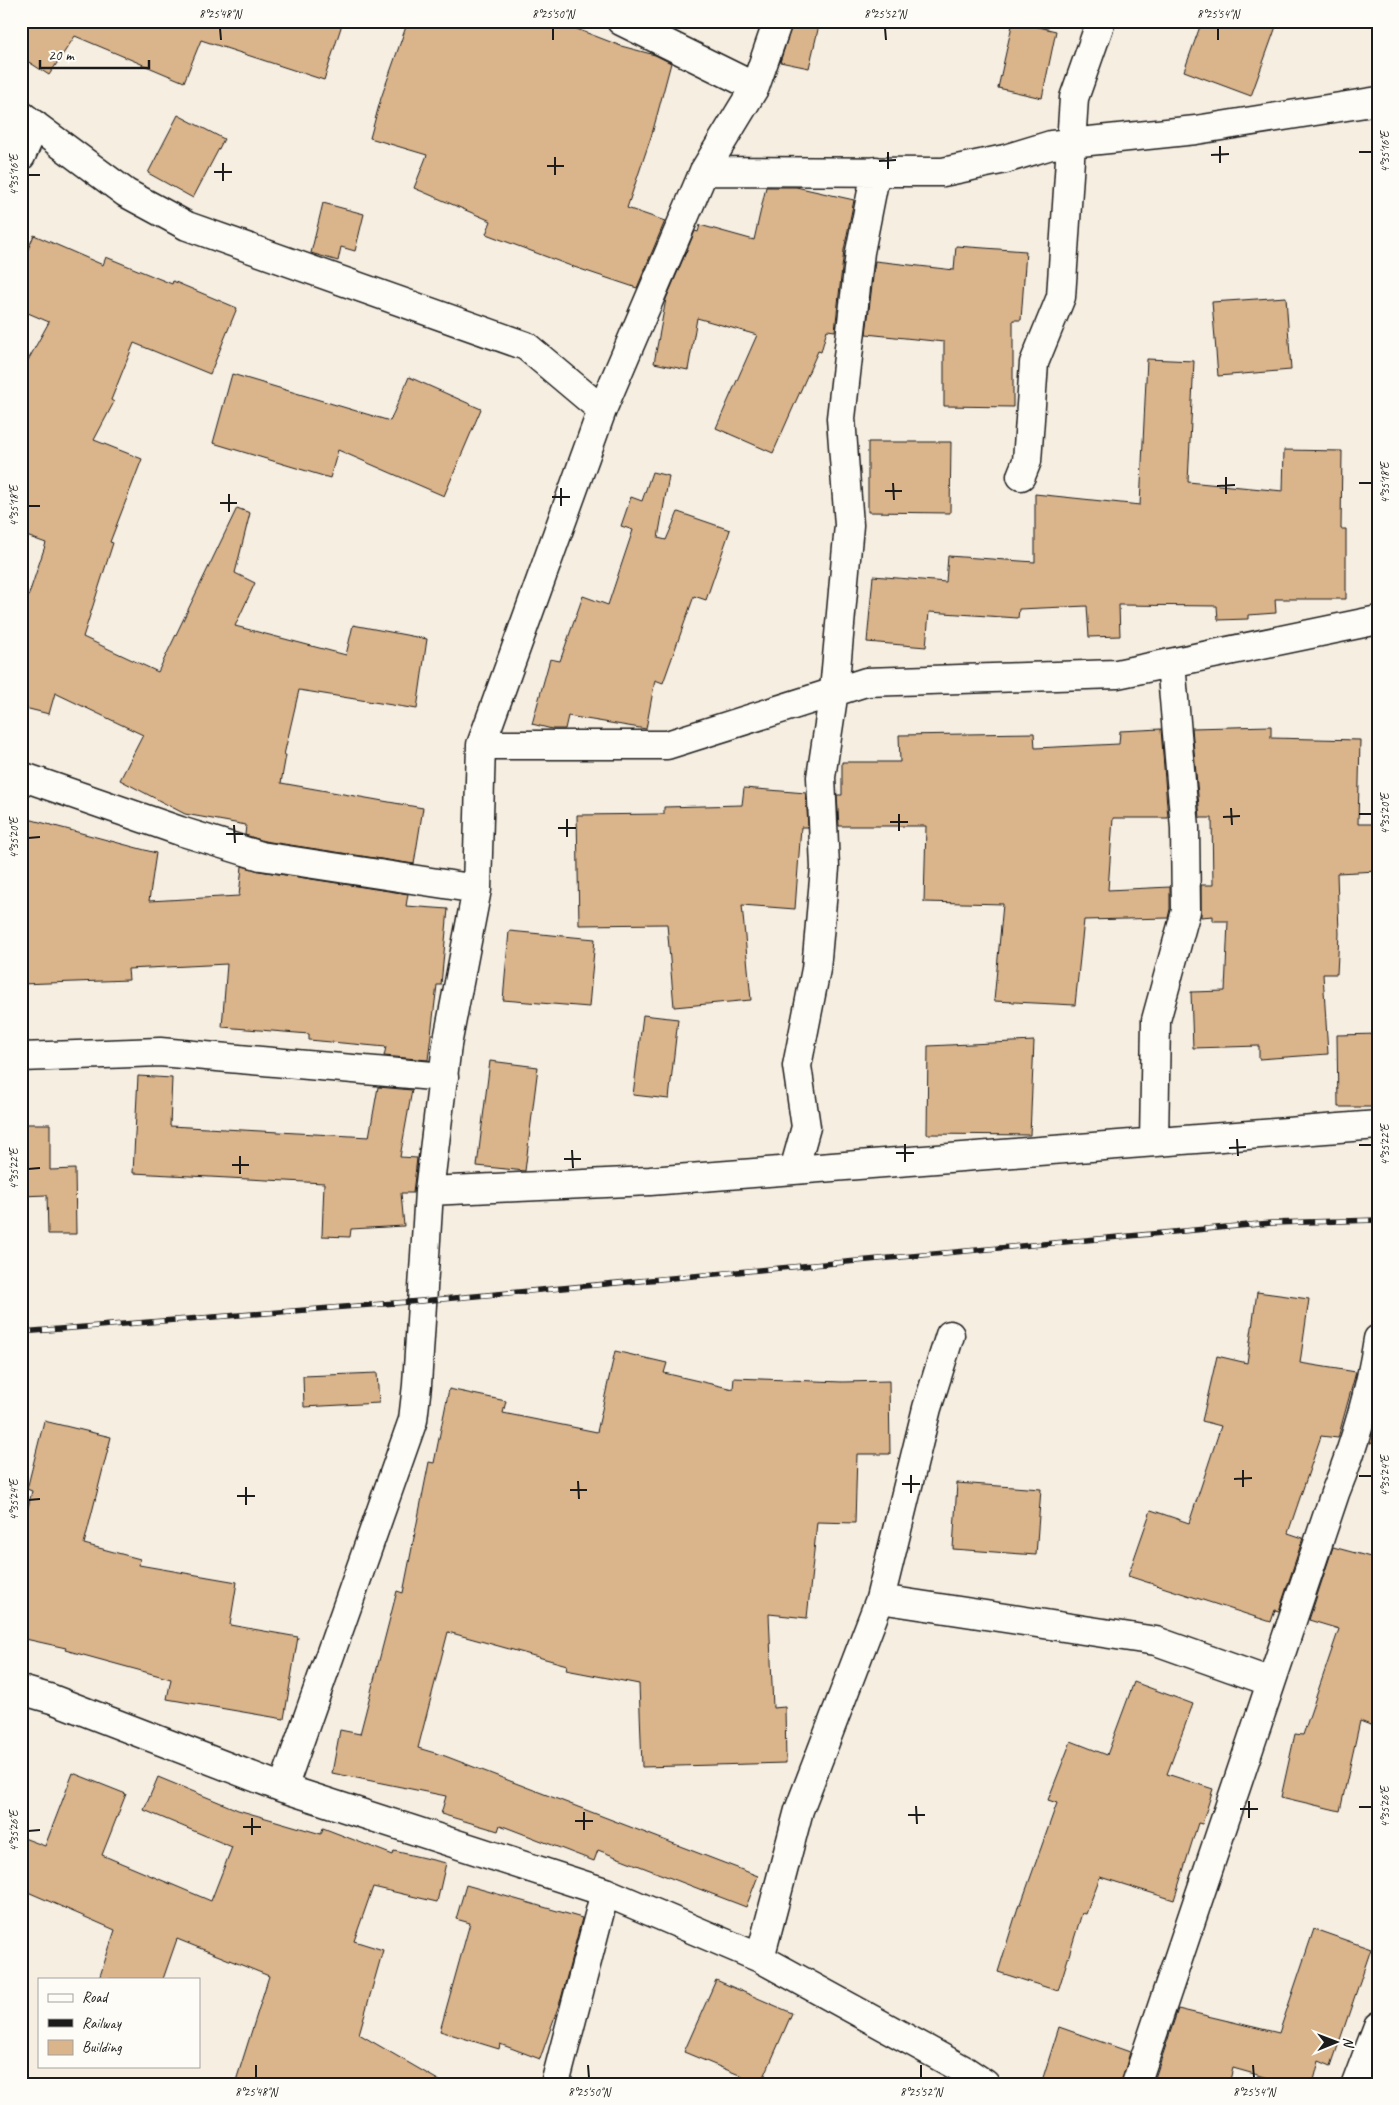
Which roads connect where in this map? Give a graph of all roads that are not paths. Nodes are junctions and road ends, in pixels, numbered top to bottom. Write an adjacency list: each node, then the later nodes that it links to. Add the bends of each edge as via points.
1 (621, 21): 4 (street)
2 (778, 21): 4 (street)
3 (1101, 21): 7 (street, via 1074,98)
4 (755, 87): 10 (street)
5 (1378, 101): 7 (street, via 1196,130)
6 (28, 120): 8 (street); 11 (street, via 126,194 187,226 526,346)
7 (1073, 142): 9 (street, via 943,172); 12 (street, via 1061,297 1034,363 1028,461)
8 (21, 156)
9 (876, 171): 10 (street); 15 (street, via 860,252 841,418 849,525)
10 (704, 172): 11 (street)
11 (602, 410): 16 (street)
12 (1021, 476)
13 (1378, 620): 14 (street)
14 (1171, 663): 15 (street, via 1117,674 866,682); 22 (street, via 1185,828 1186,911 1156,1020)
15 (834, 691): 16 (street, via 667,745); 23 (street, via 821,777 824,868 816,969 798,1066 806,1127)
16 (481, 745): 18 (street)
17 (21, 776): 18 (street, via 261,856)
18 (477, 889): 20 (street, via 447,1045)
19 (21, 1057): 20 (street, via 160,1052)
20 (444, 1077): 24 (street)
21 (1378, 1125): 22 (street)
22 (1154, 1142): 23 (street)
23 (794, 1170): 24 (street, via 650,1181)
24 (429, 1191): 30 (street, via 413,1420)
25 (950, 1334): 27 (street, via 927,1408)
26 (1378, 1339): 28 (street, via 1353,1449)
27 (880, 1599): 28 (street, via 1156,1641); 32 (street, via 798,1810)
28 (1271, 1682): 36 (street)
29 (21, 1690): 30 (street)
30 (284, 1788): 31 (street)
31 (605, 1892): 32 (street); 34 (street)
32 (760, 1958): 35 (street)
33 (1378, 2026): 37 (street)
34 (555, 2084)
35 (985, 2084)
36 (1136, 2084)
37 (1356, 2084)

